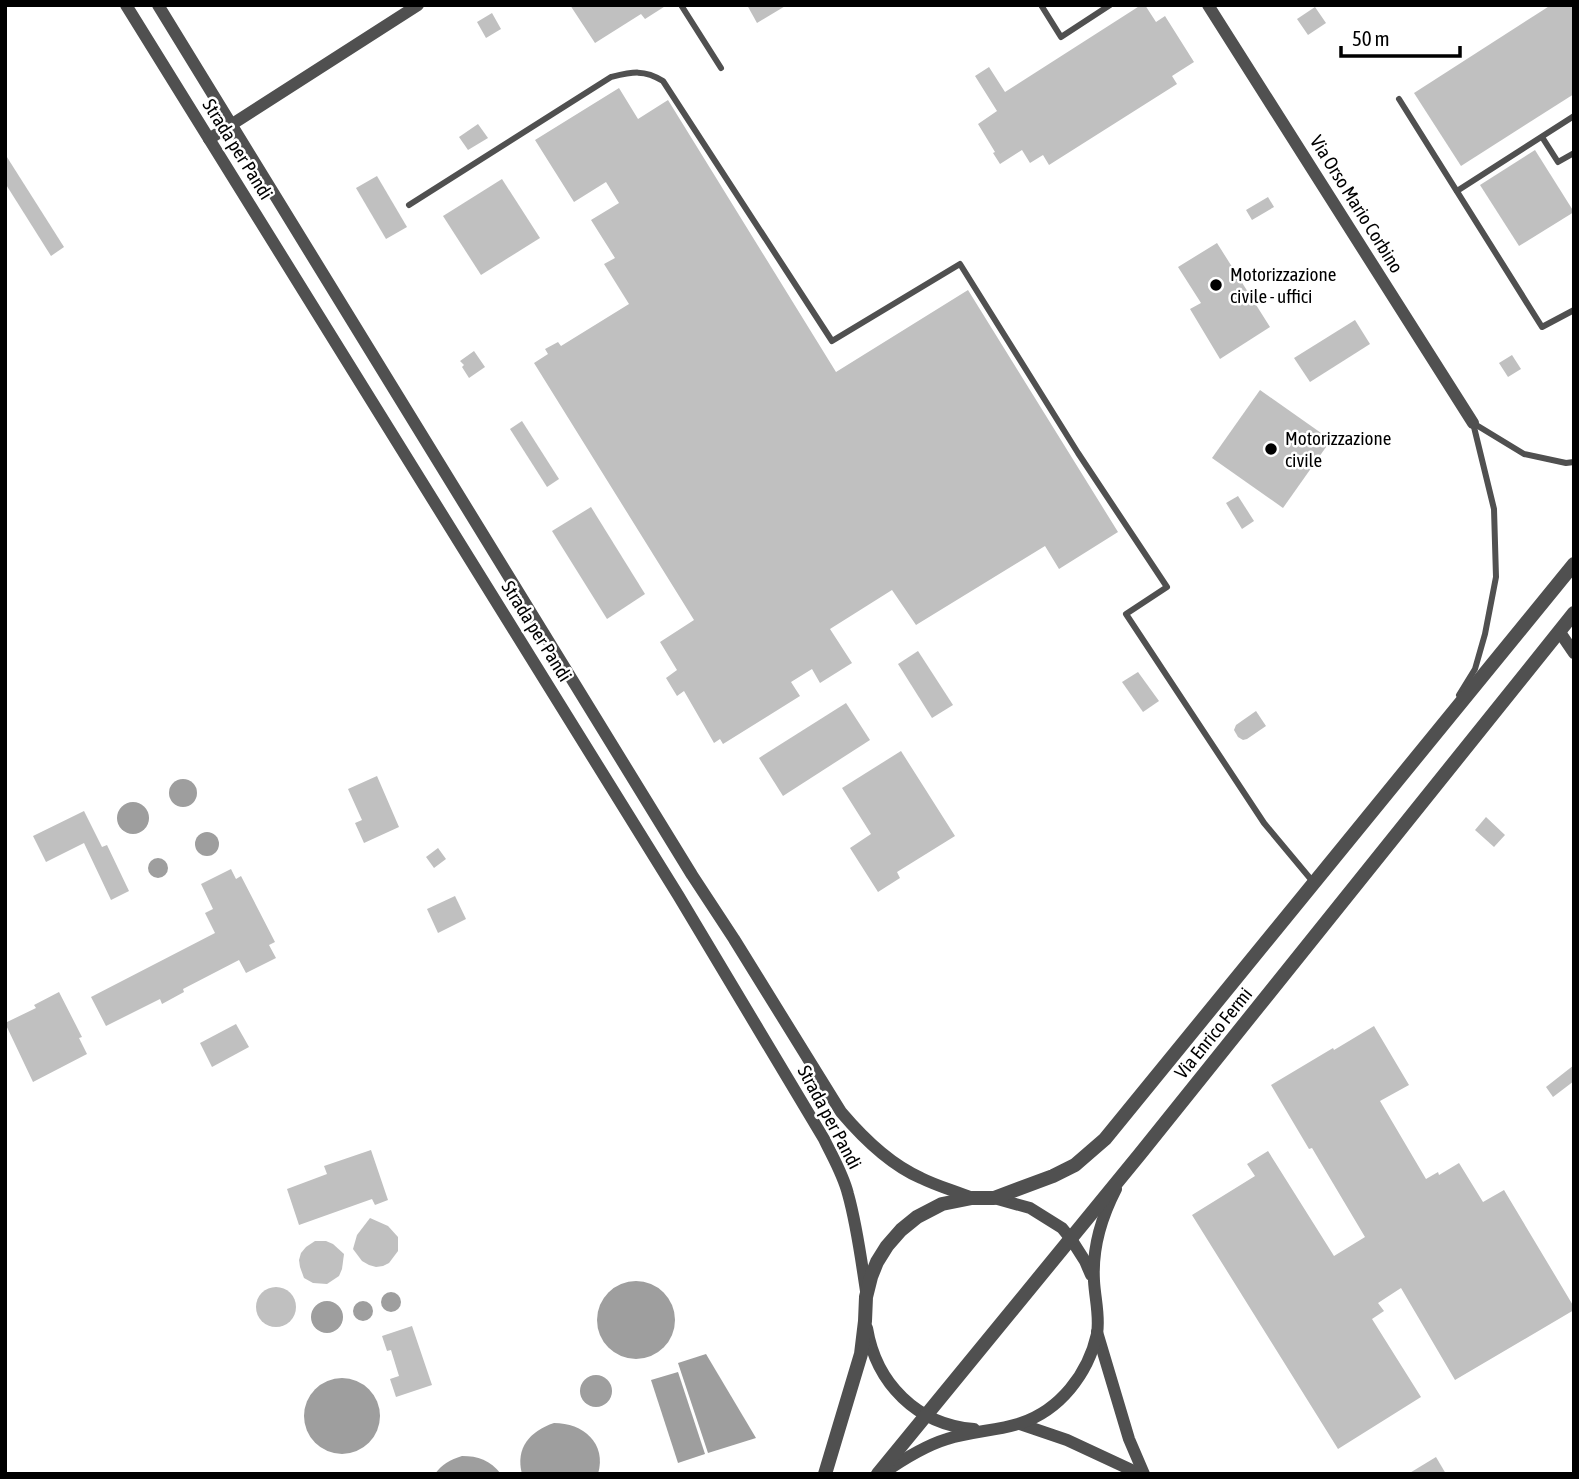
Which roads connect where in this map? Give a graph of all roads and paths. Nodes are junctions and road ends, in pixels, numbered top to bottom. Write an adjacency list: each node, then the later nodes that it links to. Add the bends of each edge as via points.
1 (126, 5): 13 (street, Strada per Pandi)
2 (158, 5): 11 (street, Strada per Pandi)
3 (418, 5): 11 (street)
4 (681, 5): 8 (lane)
5 (1041, 5): 6 (lane, via 1061,37)
6 (1110, 5)
7 (1208, 5): 18 (street, Via Orso Mario Corbino)
8 (721, 68)
9 (1399, 99): 15 (lane)
10 (1574, 116): 12 (lane)
11 (232, 125): 13 (street); 27 (street, Strada per Pandi, via 841,1112 898,1164)
12 (1542, 137): 14 (lane, via 1558,162); 15 (lane)
13 (209, 139): 31 (street, Strada per Pandi, via 824,1139 848,1192)
14 (1574, 153)
15 (1457, 191): 17 (lane, via 1542,327)
16 (409, 205): 25 (lane, via 611,77 651,73 663,81 832,341 960,264 1167,587 1126,614 1264,823)
17 (1574, 310)
18 (1474, 423): 19 (lane, via 1524,454); 24 (lane, via 1494,509 1496,577 1475,669)
19 (1574, 462)
20 (1574, 564): 24 (street, Via Enrico Fermi)
21 (1574, 613): 22 (street, Via Enrico Fermi)
22 (1559, 631): 23 (street); 26 (street, Via Enrico Fermi)
23 (1574, 653)
24 (1439, 728): 25 (street, Via Enrico Fermi)
25 (1314, 883): 28 (street, Via Enrico Fermi, via 1089,1154 1052,1177)
26 (1122, 1176): 29 (street, Via Enrico Fermi); 30 (street, via 1098,1233)
27 (972, 1198): 28 (street, Via Enrico Fermi); 31 (street, Via Enrico Fermi, via 942,1204 901,1230 877,1262)
28 (994, 1198): 29 (street, via 1030,1208)
29 (1071, 1239): 30 (street); 34 (street, Via Enrico Fermi)
30 (1094, 1282): 33 (street)
31 (866, 1297): 32 (street, Via Enrico Fermi)
32 (866, 1321): 34 (street, via 869,1345 879,1368 893,1389); 37 (street, Via Enrico Fermi, via 861,1354)
33 (1097, 1332): 35 (street, via 1077,1381 1060,1399); 39 (street)
34 (926, 1416): 36 (street, via 958,1428); 38 (street, Via Enrico Fermi)
35 (1020, 1424): 36 (street); 39 (street)
36 (988, 1430): 38 (street, via 948,1438)
37 (825, 1474)
38 (880, 1474)
39 (1142, 1474)

